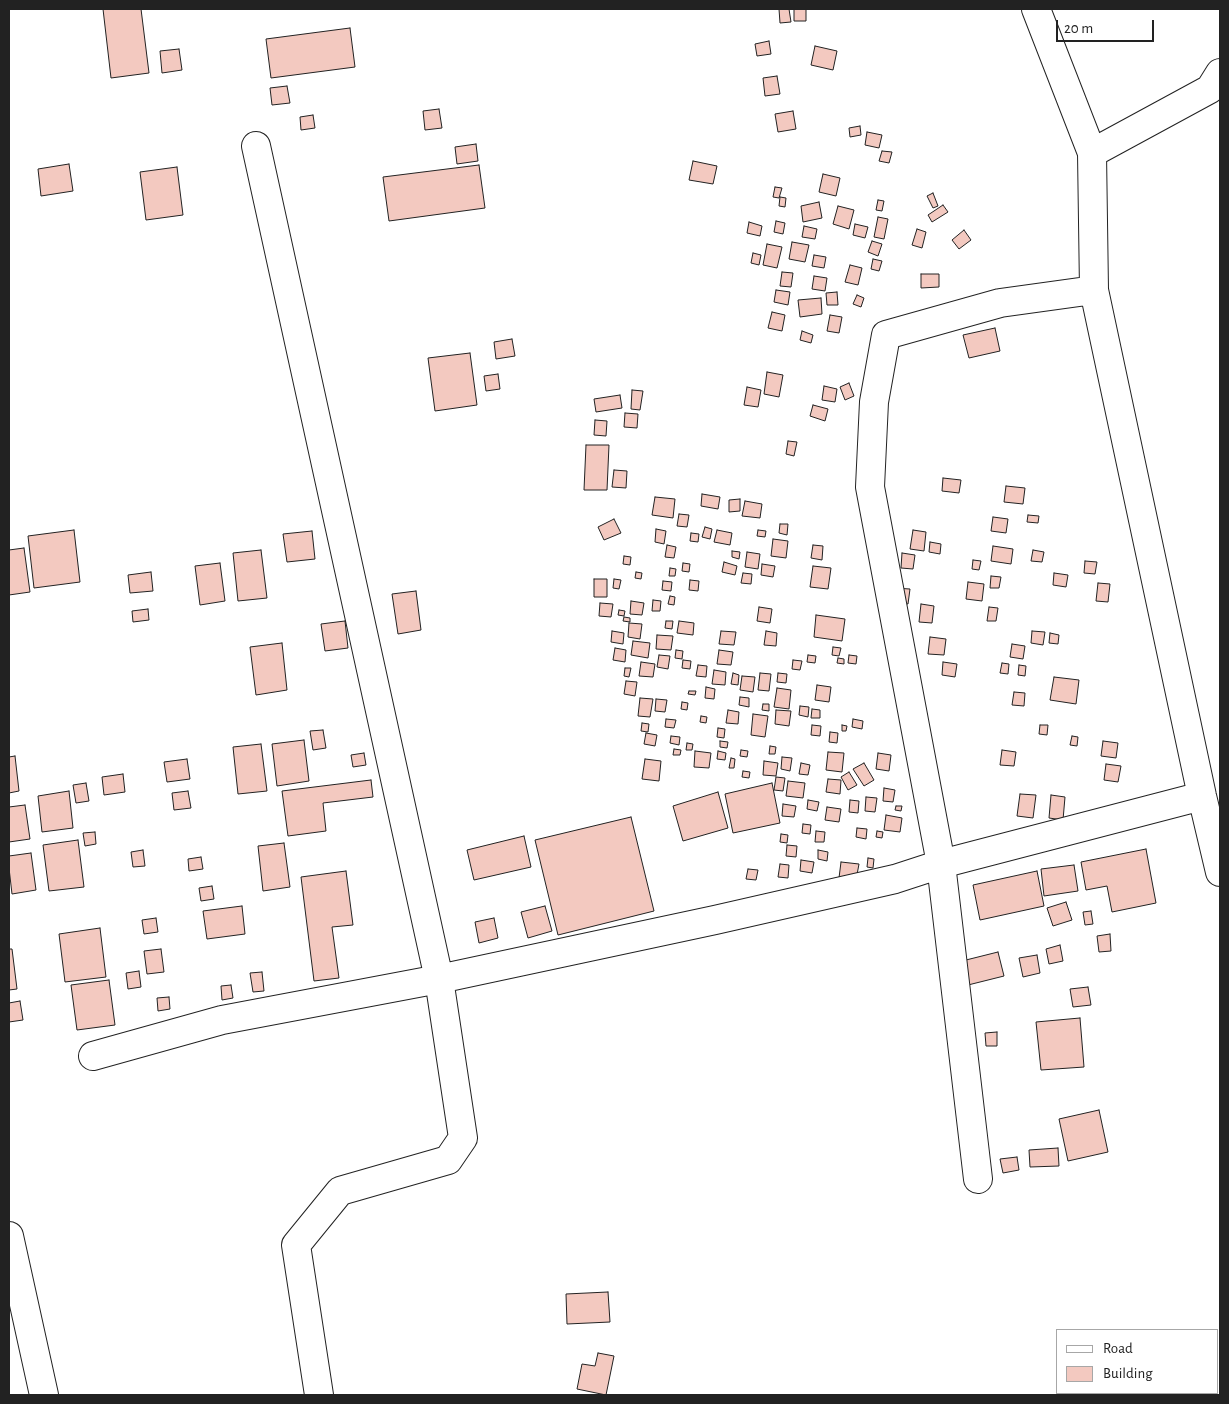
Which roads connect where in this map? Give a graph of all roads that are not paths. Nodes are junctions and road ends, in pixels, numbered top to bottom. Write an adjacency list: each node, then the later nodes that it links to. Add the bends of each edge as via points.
1 (1036, 9): 4 (street)
2 (1220, 73): 4 (street, via 1210,89)
3 (256, 146): 9 (street)
4 (1092, 153): 5 (street)
5 (1094, 290): 6 (street); 7 (street, via 1000,302 886,335 874,402 870,487)
6 (1202, 796): 7 (street); 8 (street)
7 (941, 864): 9 (street, via 885,882); 11 (street)
8 (1220, 872)
9 (439, 979): 10 (street, via 222,1020); 14 (street, via 463,1138 448,1160 340,1191 296,1246)
10 (93, 1056)
11 (978, 1180)
12 (9, 1236): 13 (street)
13 (44, 1395)
14 (319, 1395)

